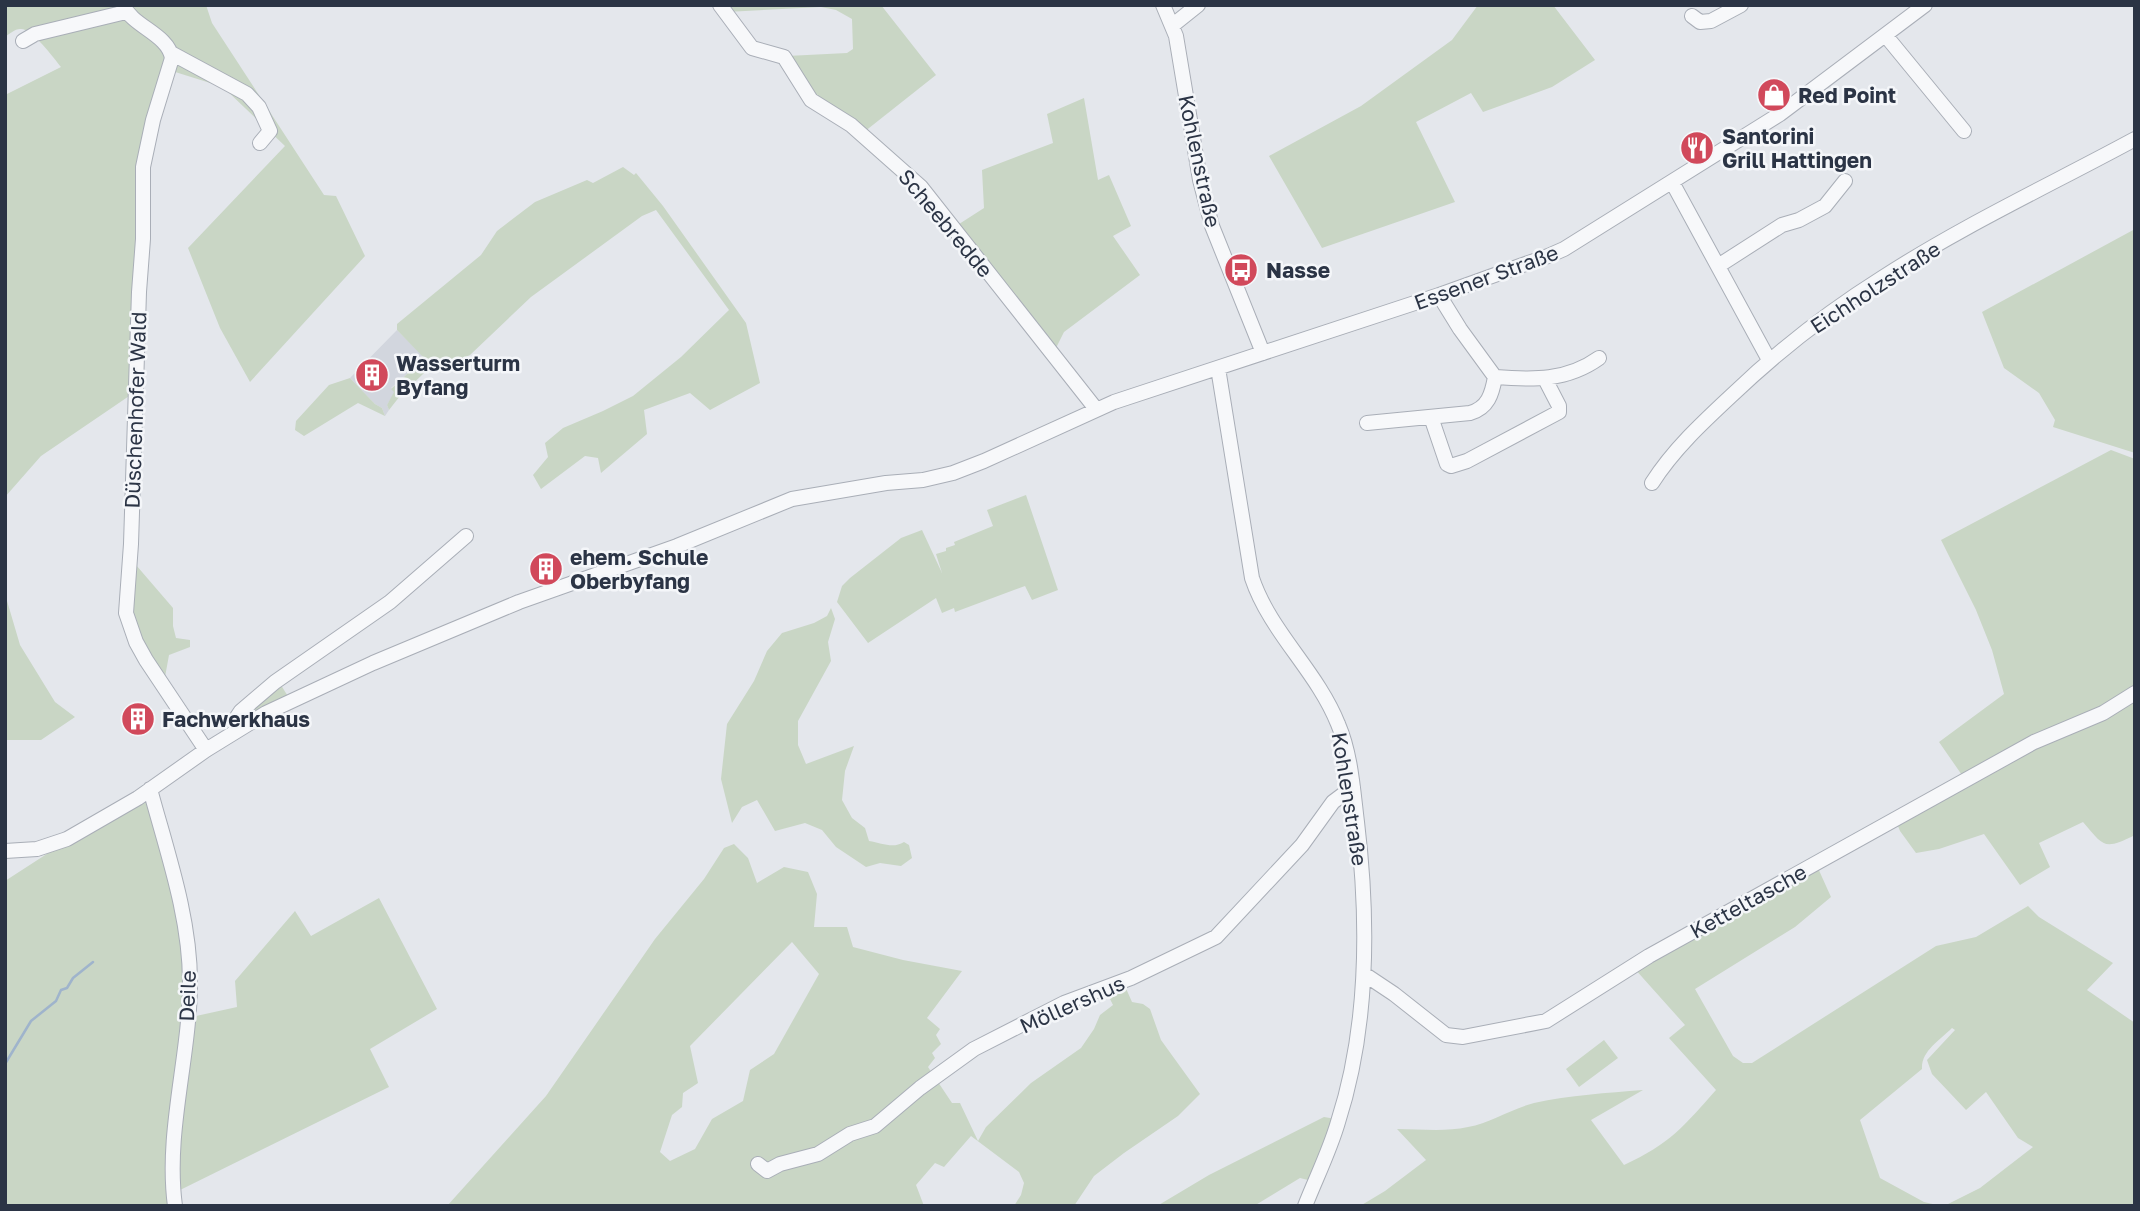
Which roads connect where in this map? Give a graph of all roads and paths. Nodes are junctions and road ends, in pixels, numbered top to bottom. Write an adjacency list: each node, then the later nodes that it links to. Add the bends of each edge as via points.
1 (720, 5): 25 (street, Scheebredde, via 749,45 784,57 811,100 851,125 921,187)
2 (1163, 5): 8 (street, Kohlenstraße)
3 (1198, 5): 8 (street)
4 (1741, 5): 7 (street, via 1711,21 1700,22)
5 (1925, 5): 9 (street, Essener Straße)
6 (125, 8): 10 (street); 11 (street)
7 (1692, 16)
8 (1173, 25): 19 (street, Kohlenstraße, via 1203,196)
9 (1886, 36): 12 (street); 16 (street, Essener Straße, via 1780,114)
10 (23, 41)
11 (171, 52): 14 (street, via 247,94 270,131); 32 (street, Düschenhofer Wald, via 143,167 126,613 146,660)
12 (1964, 131)
13 (2135, 139): 21 (street, Eichholzstraße, via 1882,278)
14 (260, 143)
15 (1845, 181): 17 (street, via 1825,206 1782,225)
16 (1672, 182): 17 (street); 18 (street, Essener Straße, via 1564,249)
17 (1718, 266): 21 (street)
18 (1439, 295): 19 (street, Essener Straße); 23 (street)
19 (1263, 353): 22 (street, Essener Straße)
20 (1599, 358): 24 (street, via 1576,372)
21 (1769, 360): 28 (street, Eichholzstraße, via 1710,415)
22 (1218, 368): 25 (street, Essener Straße); 33 (street, Kohlenstraße, via 1252,578 1337,719)
23 (1495, 377): 24 (street); 26 (street, via 1490,398 1479,410)
24 (1545, 379): 26 (street, via 1559,412 1467,461 1447,464)
25 (1096, 408): 31 (street, Essener Straße, via 953,473 798,498 757,512 408,648)
26 (1431, 417): 27 (street)
27 (1367, 423)
28 (1652, 483)
29 (466, 536): 31 (street, via 390,602 275,682 236,717)
30 (2135, 693): 36 (street, Ketteltasche, via 2103,713 2034,742 1648,956 1539,1023 1463,1037 1446,1035)
31 (236, 730): 32 (street, Essener Straße)
32 (205, 750): 34 (street, Essener Straße)
33 (1353, 788): 36 (street, Kohlenstraße, via 1364,893); 37 (street, Möllershus, via 1333,802 1302,845 1216,937 1131,978 1064,1003 974,1049 875,1126 767,1171)
34 (150, 789): 35 (street, Essener Straße, via 58,843); 38 (street, Deile, via 189,958 190,993 172,1168)
35 (5, 851)
36 (1364, 974): 39 (street, Kohlenstraße, via 1342,1108)
37 (758, 1164)
38 (174, 1206)
39 (1305, 1206)

